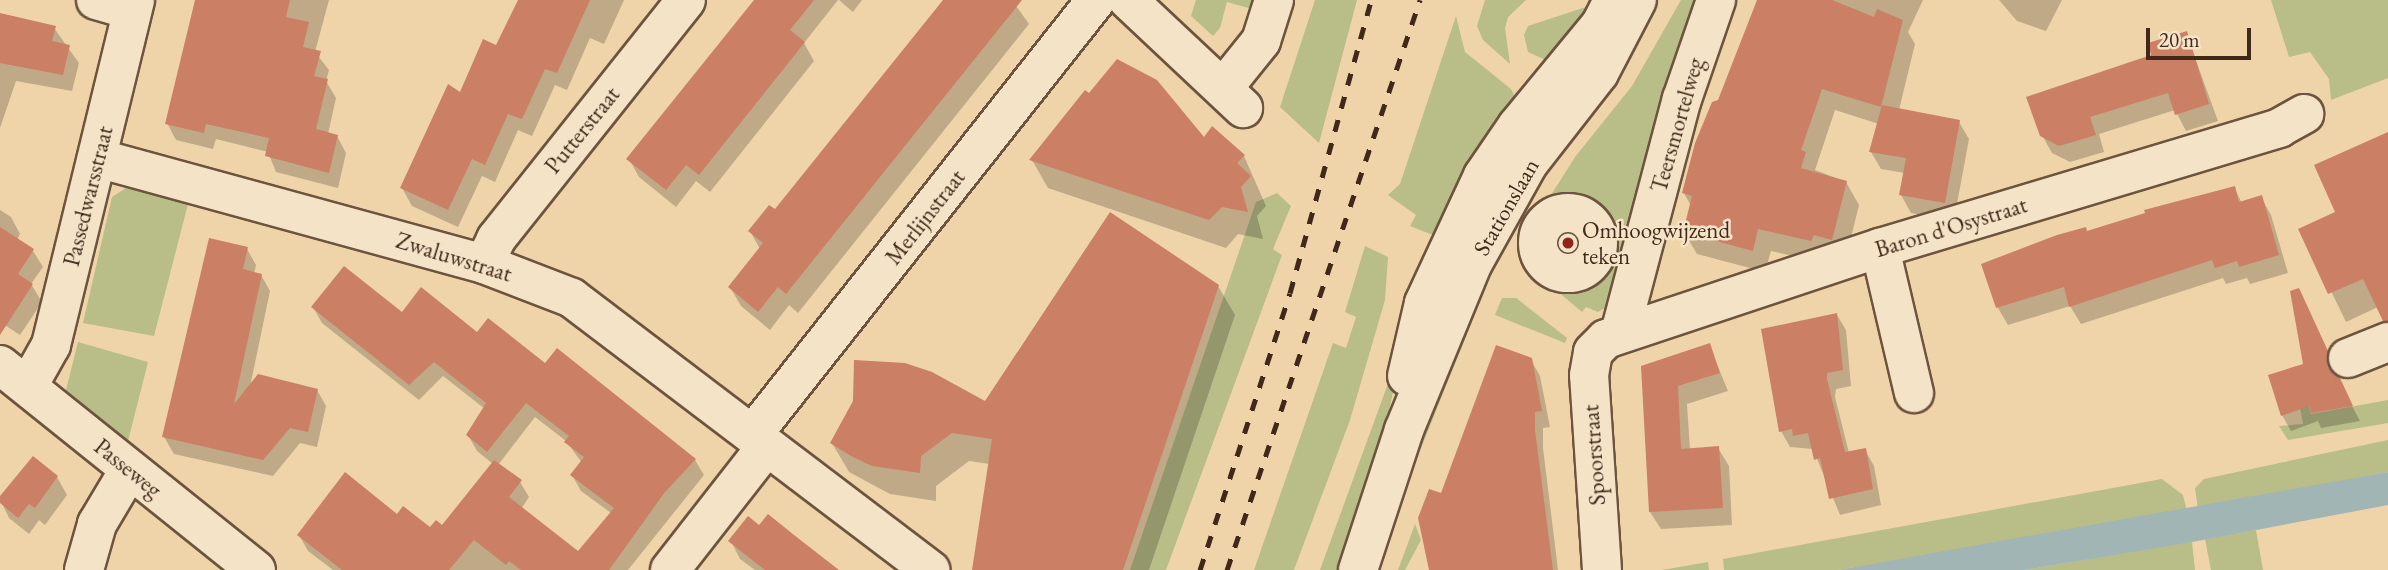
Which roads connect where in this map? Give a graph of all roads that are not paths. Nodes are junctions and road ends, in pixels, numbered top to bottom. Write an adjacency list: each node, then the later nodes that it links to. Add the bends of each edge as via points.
1 (96, 0): 9 (street)
2 (686, 0): 13 (street, Putterstraat, via 496,239)
3 (1096, 0): 20 (street, Merlijnstraat)
4 (1128, 0): 5 (street, via 1233,98 1261,41)
5 (1274, 0)
6 (1614, 0): 19 (street, Stationslaan, via 1601,24 1517,126 1483,176 1445,252 1413,338)
7 (1637, 0): 19 (street, Stationslaan, via 1599,73 1500,207)
8 (1716, 0): 14 (street, Teersmortelweg)
9 (134, 5): 11 (street, Passedwarsstraat)
10 (2304, 114): 12 (street, Baron d'Osystraat, via 2279,128)
11 (97, 158): 13 (street, Zwaluwstraat); 17 (street, Passedwarsstraat, via 51,345)
12 (1880, 248): 14 (street, Baron d'Osystraat); 18 (street)
13 (484, 264): 20 (street, Zwaluwstraat, via 572,298)
14 (1610, 338): 27 (street, Spoorstraat, via 1590,363 1589,388)
15 (2388, 342): 16 (street)
16 (2348, 358)
17 (14, 376): 21 (street, Passeweg)
18 (1914, 393)
19 (1404, 430): 26 (street, Stationslaan)
20 (760, 440): 24 (street); 25 (street, Zwaluwstraat)
21 (129, 470): 22 (street, via 97,524); 23 (street, Passeweg)
22 (84, 570)
23 (256, 570)
24 (670, 570)
25 (930, 570)
26 (1358, 570)
27 (1602, 570)

